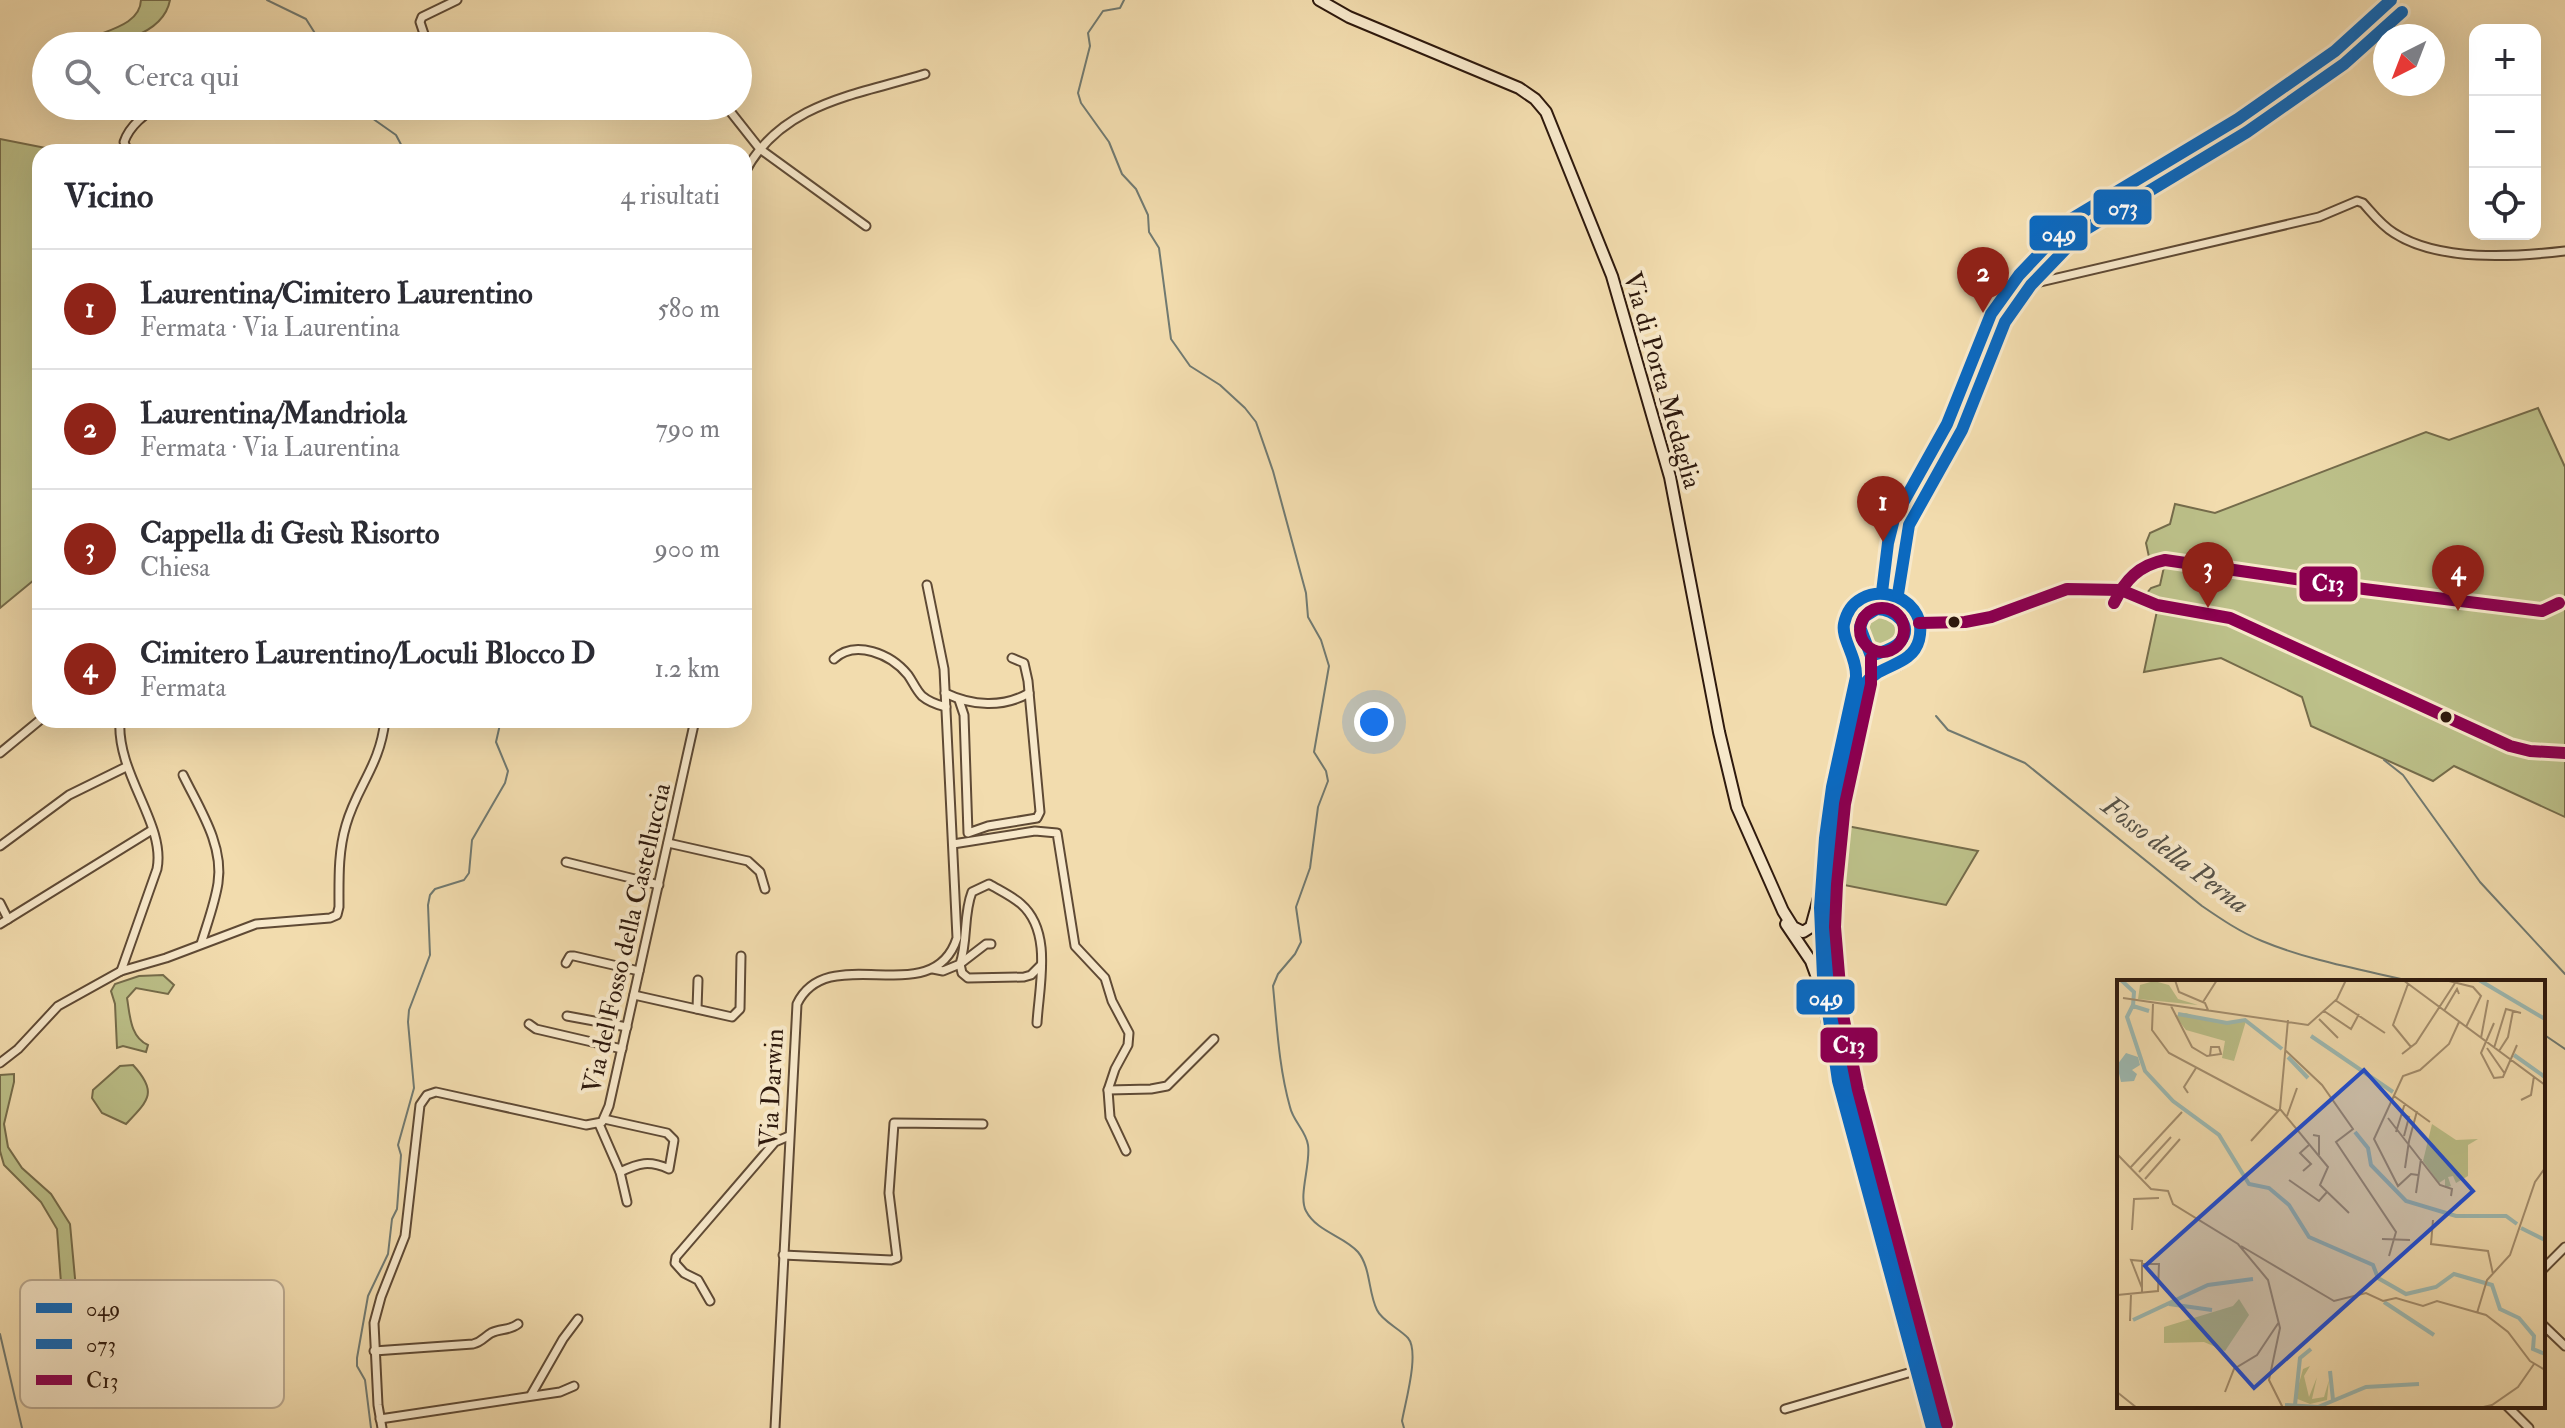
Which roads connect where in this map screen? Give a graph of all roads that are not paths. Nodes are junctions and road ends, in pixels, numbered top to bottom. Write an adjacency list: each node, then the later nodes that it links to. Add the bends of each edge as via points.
1 (457, 0): 4 (street, via 422,17)
2 (1319, 0): 40 (main road, Via di Porta Medaglia, via 1519,88 1546,112 1612,276 1670,477 1735,799)
3 (2391, 0): 13 (main road, via 2335,51 2238,119 2073,218)
4 (423, 32)
5 (925, 74): 9 (street, via 808,110)
6 (141, 120): 8 (street, via 127,132)
7 (737, 120): 9 (street)
8 (125, 144)
9 (760, 149): 10 (street); 11 (street)
10 (752, 162)
11 (866, 226)
12 (2565, 251): 13 (street, via 2465,253 2427,248 2392,232 2357,201 2319,217)
13 (2008, 288): 15 (main road, via 1986,325 1947,424 1894,519)
14 (927, 585): 20 (street, via 943,654)
15 (1882, 592): 17 (main road, via 1862,597 1848,611 1845,641); 19 (main road, via 1904,599 1920,629 1905,661)
16 (1012, 658): 21 (street, via 1024,663)
17 (1855, 658): 19 (main road); 38 (main road, via 1855,681 1829,802)
18 (834, 659): 23 (street, via 860,648 888,659 927,700)
19 (1882, 668): 90 (main road, via 1864,685 1843,787 1830,889 1831,978 1853,1103)
20 (945, 693): 22 (street); 23 (street)
21 (1029, 693): 22 (street, via 1014,702); 22 (street, via 1039,815 968,833)
22 (959, 700)
23 (946, 707): 33 (street)
24 (32, 727): 28 (street)
25 (120, 728): 29 (street)
26 (383, 728): 43 (street, via 373,768 346,825 337,915 256,924)
27 (693, 728): 32 (street, Via del Fosso della Castelluccia)
28 (0, 753)
29 (126, 767): 31 (street); 34 (street, via 64,798)
30 (183, 775): 43 (street, via 218,861)
31 (152, 830): 41 (street); 50 (street, via 157,869)
32 (668, 843): 36 (street, Via del Fosso della Castelluccia); 37 (street, via 748,861 760,872)
33 (953, 844): 49 (street, via 957,938 949,955); 63 (street, via 1035,831 1057,833 1075,946 1105,978 1129,1033)
34 (0, 846)
35 (566, 862): 36 (street)
36 (659, 885): 51 (street, Via del Fosso della Castelluccia)
37 (765, 889)
38 (1820, 894): 40 (main road, via 1813,924 1806,931 1795,929); 54 (main road)
39 (0, 903): 41 (street)
40 (1783, 911): 54 (main road, Via di Porta Medaglia)
41 (8, 919): 42 (street)
42 (0, 924)
43 (201, 944): 50 (street)
44 (991, 944): 47 (street)
45 (741, 956): 55 (street, via 738,1013 732,1017)
46 (566, 963): 51 (street, via 574,956)
47 (960, 964): 48 (street, via 962,973 972,979 1024,977); 48 (street, via 968,902 972,892 989,884 1031,916 1041,942); 49 (street, Via Darwin)
48 (1041, 965): 57 (street)
49 (933, 969): 68 (street, Via Darwin, via 835,976 804,993 795,1014)
50 (121, 971): 62 (street, via 58,1006)
51 (639, 971): 53 (street, Via del Fosso della Castelluccia)
52 (698, 980): 55 (street)
53 (634, 995): 55 (street); 59 (street, Via del Fosso della Castelluccia)
54 (1825, 996): 81 (main road, via 1838,1081)
55 (697, 1009)
56 (567, 1016): 59 (street)
57 (1037, 1023)
58 (529, 1024): 61 (street)
59 (627, 1027): 61 (street, Via del Fosso della Castelluccia)
60 (1214, 1039): 64 (street, via 1167,1086)
61 (622, 1049): 66 (street, Via del Fosso della Castelluccia)
62 (0, 1063)
63 (1111, 1079): 64 (street); 65 (street)
64 (1123, 1088): 65 (street)
65 (1108, 1090): 69 (street, via 1110,1117)
66 (602, 1121): 70 (street); 70 (street, via 667,1133 674,1140 669,1169 644,1162); 80 (street, Via del Fosso della Castelluccia, via 586,1125 436,1092 423,1098 404,1240 377,1310)
67 (983, 1124): 73 (street, via 894,1123 889,1193 898,1253 894,1259)
68 (789, 1136): 73 (street, Via Darwin); 75 (street, via 775,1142 676,1257 678,1268 698,1280)
69 (1126, 1151)
70 (620, 1172): 71 (street)
71 (627, 1202)
72 (2565, 1247): 74 (street)
73 (783, 1255): 88 (street, Via Darwin)
74 (2545, 1267)
75 (710, 1301)
76 (578, 1319): 83 (street)
77 (518, 1324): 80 (street, via 473,1344)
78 (2545, 1327): 79 (street)
79 (2565, 1346)
80 (374, 1351): 86 (street, Via del Fosso della Castelluccia)
81 (1915, 1371): 85 (street); 89 (main road)
82 (574, 1386): 83 (street)
83 (531, 1395): 86 (street)
84 (2509, 1408): 91 (street)
85 (1785, 1409)
86 (380, 1419): 87 (street, Via del Fosso della Castelluccia)
87 (382, 1428)
88 (775, 1428)
89 (1932, 1428)
90 (1942, 1428)
91 (2529, 1428)

